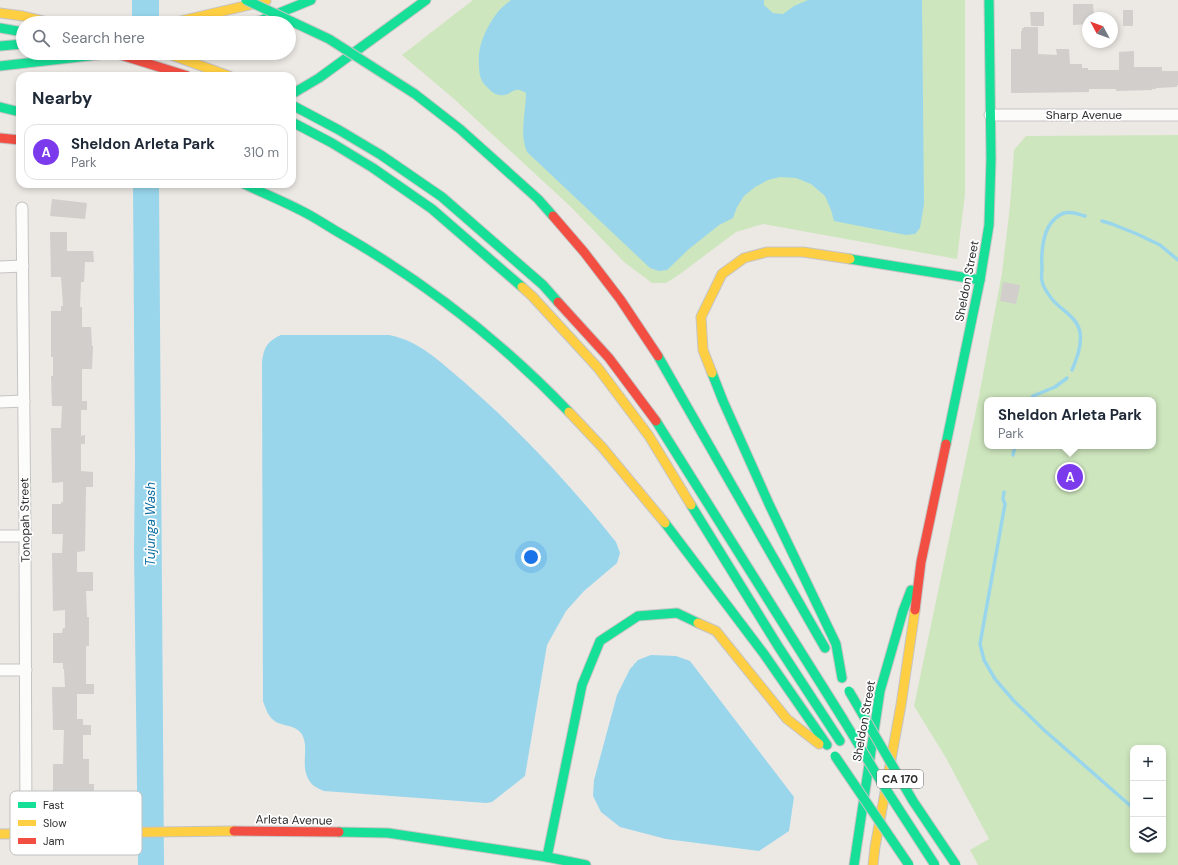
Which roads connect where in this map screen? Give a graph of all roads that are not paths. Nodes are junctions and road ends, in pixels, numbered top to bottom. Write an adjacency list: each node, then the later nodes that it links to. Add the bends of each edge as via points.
1 (246, 0): 10 (main road, bridge)
2 (270, 0): 8 (main road)
3 (311, 0): 9 (main road)
4 (426, 0): 22 (main road, via 319,78)
5 (989, 0): 27 (main road, Sheldon Street)
6 (0, 13): 7 (main road)
7 (23, 16)
8 (202, 16)
9 (272, 16)
10 (282, 16)
11 (296, 23): 43 (main road, bridge, via 329,40 415,94 460,129 538,199 584,252 620,299 658,356)
12 (0, 28): 13 (main road)
13 (16, 31)
14 (16, 45): 15 (main road)
15 (0, 46)
16 (53, 60): 19 (main road)
17 (137, 60): 20 (main road, bridge)
18 (187, 60): 21 (main road)
19 (0, 66)
20 (175, 72)
21 (219, 72)
22 (296, 92)
23 (0, 107): 25 (main road)
24 (296, 108): 57 (main road, bridge, via 381,155 442,197 543,285 610,358 661,428)
25 (16, 111)
26 (1178, 115): 27 (street, Sharp Avenue)
27 (990, 116): 35 (main road, Sheldon Street, via 989,225)
28 (296, 124): 44 (main road, via 373,168 432,209 532,296 598,368 649,436 778,646)
29 (0, 138): 30 (main road)
30 (16, 140)
31 (253, 188): 45 (main road, via 302,211 374,253 442,300 495,342 546,388 602,447 655,510 764,654)
32 (22, 208): 33 (street, Tonopah Street)
33 (23, 266): 34 (street); 36 (street, Tonopah Street)
34 (0, 267)
35 (980, 280): 40 (main road, Sheldon Street); 43 (main road, via 803,252 767,252 744,258 722,274 700,317 703,350 723,401 836,644)
36 (24, 401): 37 (street); 39 (street, Tonopah Street)
37 (0, 402)
38 (0, 536): 39 (street)
39 (25, 536): 42 (street, Tonopah Street)
40 (921, 562): 53 (main road, Sheldon Street, via 903,611 880,691); 54 (main road, Sheldon Street, via 916,609)
41 (0, 670): 42 (street)
42 (26, 670): 47 (street, Tonopah Street)
43 (842, 678): 58 (main road, CA 170, bridge, via 909,794)
44 (842, 744)
45 (835, 756): 51 (main road, via 787,719 716,631 677,613 638,616 600,641 582,685); 55 (main road, CA 170, bridge)
46 (858, 767): 56 (main road)
47 (26, 791)
48 (142, 832): 51 (main road, Arleta Avenue, via 388,833)
49 (0, 834): 50 (main road, Arleta Avenue)
50 (10, 834)
51 (547, 857): 52 (main road, Arleta Avenue)
52 (586, 865)
53 (854, 865)
54 (873, 865)
55 (909, 865)
56 (926, 865)
57 (935, 865)
58 (956, 865)

